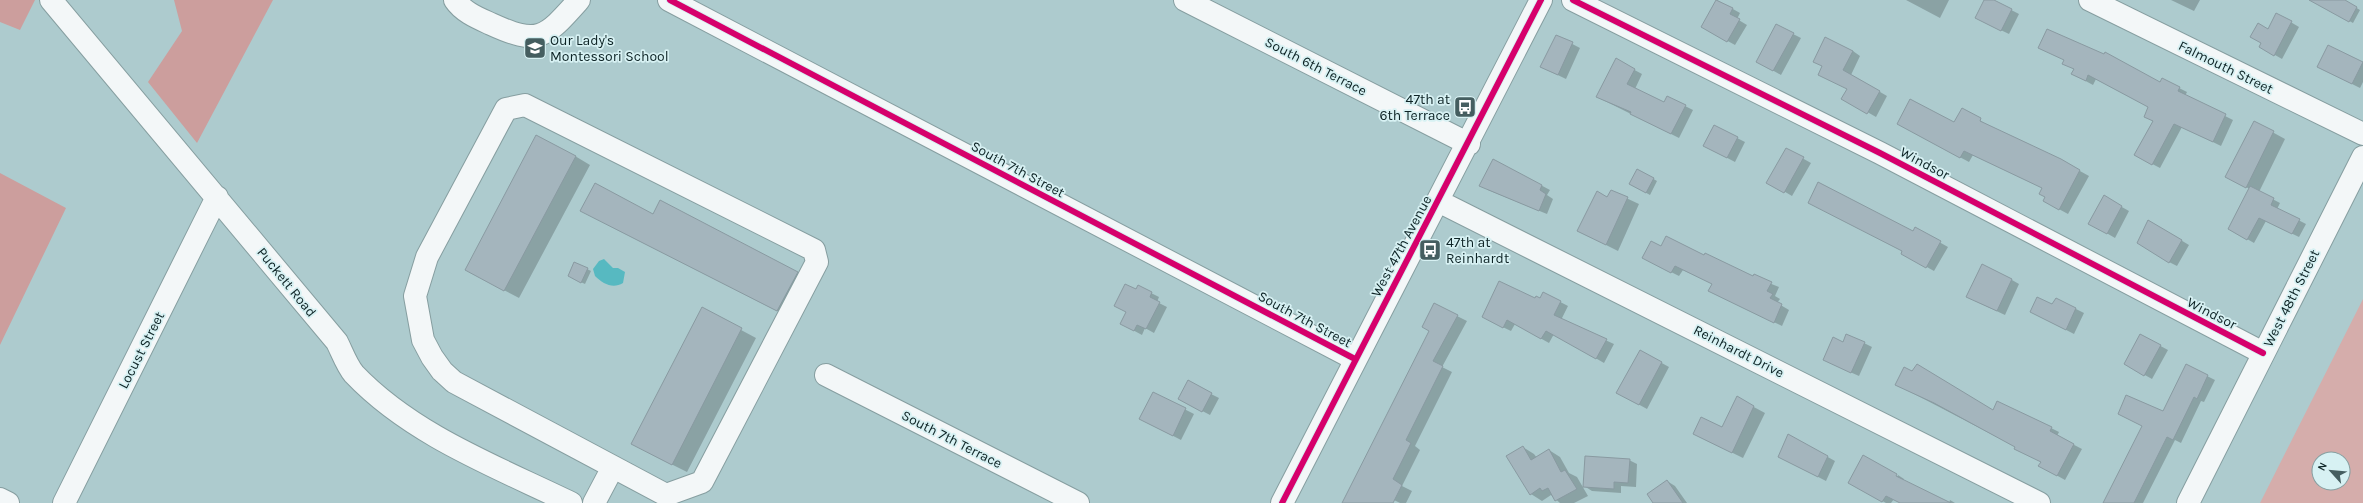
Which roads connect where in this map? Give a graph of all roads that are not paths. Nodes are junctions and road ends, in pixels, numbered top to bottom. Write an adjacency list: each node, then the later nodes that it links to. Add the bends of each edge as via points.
1 (51, 0): 12 (street, Puckett Road)
2 (455, 0): 3 (street, via 460,7 477,17 513,34 531,38 551,30)
3 (579, 0)
4 (670, 0): 15 (street, South 7th Street)
5 (1185, 0): 10 (street, South 6th Terrace)
6 (1540, 0): 10 (street, West 47th Avenue)
7 (1573, 0): 14 (street, Windsor, via 1880,153)
8 (2090, 0): 9 (street, Falmouth Street)
9 (2363, 134)
10 (1469, 144): 13 (street, West 47th Avenue)
11 (2363, 157): 14 (street, West 48th Street)
12 (217, 197): 21 (street, Locust Street); 22 (street, Puckett Road, via 337,342 353,374 409,420 434,435)
13 (1438, 201): 15 (street, West 47th Avenue); 26 (street, Reinhardt Drive)
14 (2264, 352): 27 (street, West 48th Street)
15 (1355, 359): 25 (street, West 47th Avenue)
16 (826, 375): 24 (street, South 7th Terrace)
17 (613, 467): 19 (street); 19 (street, via 454,382 438,367 423,340 415,296 427,257 506,109 525,105 814,250 817,262 702,482); 23 (street)
18 (0, 499): 20 (street)
19 (664, 499)
20 (8, 503)
21 (64, 503)
22 (570, 503)
23 (594, 503)
24 (1078, 503)
25 (1282, 503)
26 (2039, 503)
27 (2188, 503)

